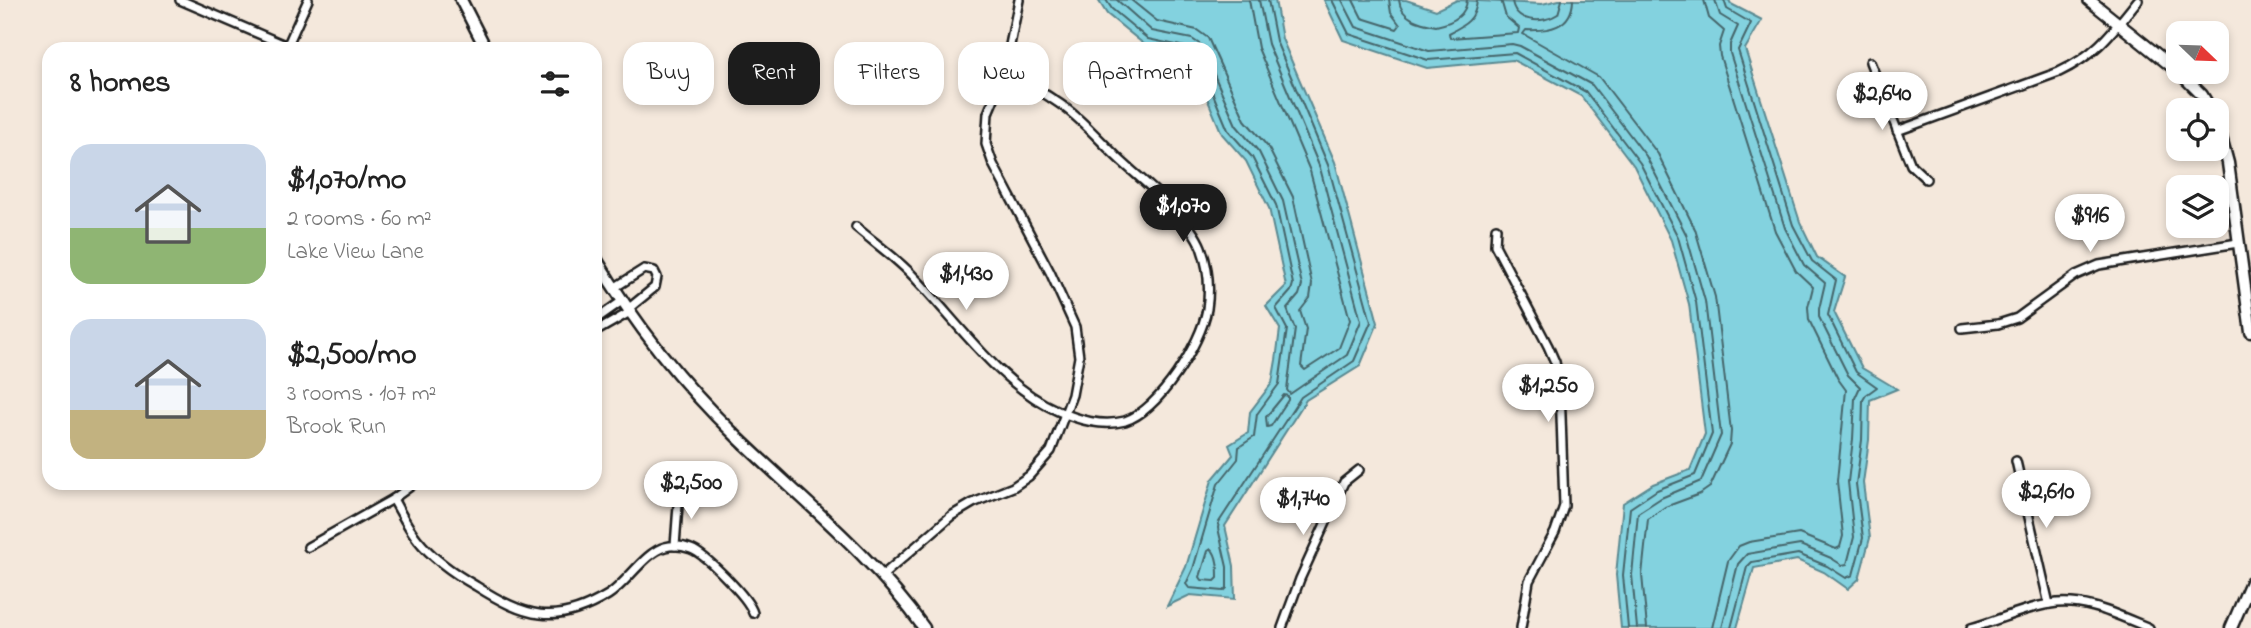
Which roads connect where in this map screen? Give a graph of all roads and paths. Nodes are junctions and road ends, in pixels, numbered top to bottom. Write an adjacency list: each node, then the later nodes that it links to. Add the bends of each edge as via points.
1 (180, 0): 8 (street)
2 (308, 0): 9 (street)
3 (461, 0): 10 (main road)
4 (1018, 0): 11 (street)
5 (2089, 0): 7 (main road)
6 (2138, 0): 7 (street)
7 (2119, 24): 14 (main road); 16 (street, via 2092,53 2073,65)
8 (274, 42)
9 (290, 42)
10 (482, 42)
11 (1010, 42)
12 (1870, 62): 16 (street)
13 (1049, 97): 29 (street, via 1148,185 1192,231 1208,277 1204,323 1151,407 1115,423)
14 (2203, 98)
15 (991, 105): 29 (street, via 986,144 993,164 1074,327 1079,357)
16 (1897, 131): 18 (street, via 1911,166)
17 (2227, 161): 21 (main road)
18 (1927, 179)
19 (856, 227): 29 (street, via 913,276 1015,385)
20 (1496, 228): 43 (street, via 1496,246 1548,346 1560,386 1564,506 1529,581)
21 (2238, 243): 27 (street, via 2099,265 2076,275 2017,318); 28 (main road)
22 (602, 268): 23 (main road)
23 (614, 288): 24 (main road); 24 (street, via 644,269 654,271 655,287)
24 (627, 307): 25 (street); 26 (street); 37 (main road, via 684,382)
25 (602, 317)
26 (602, 327)
27 (1962, 328)
28 (2251, 332)
29 (1066, 414): 37 (street, via 1051,450 1029,477 951,516)
30 (2016, 461): 39 (street)
31 (1359, 470): 42 (street, via 1344,482)
32 (405, 490): 34 (street)
33 (679, 492): 35 (street)
34 (393, 499): 35 (street, via 415,537 439,561 503,603 531,613 565,614 585,608 611,594 660,549); 36 (street)
35 (675, 546): 40 (street, via 693,550 707,560)
36 (308, 547)
37 (881, 576): 41 (main road)
38 (2251, 582): 46 (main road)
39 (2049, 604): 44 (street); 45 (street, via 2091,606)
40 (753, 612)
41 (924, 628)
42 (1282, 628)
43 (1521, 628)
44 (1971, 628)
45 (2149, 628)
46 (2231, 628)

